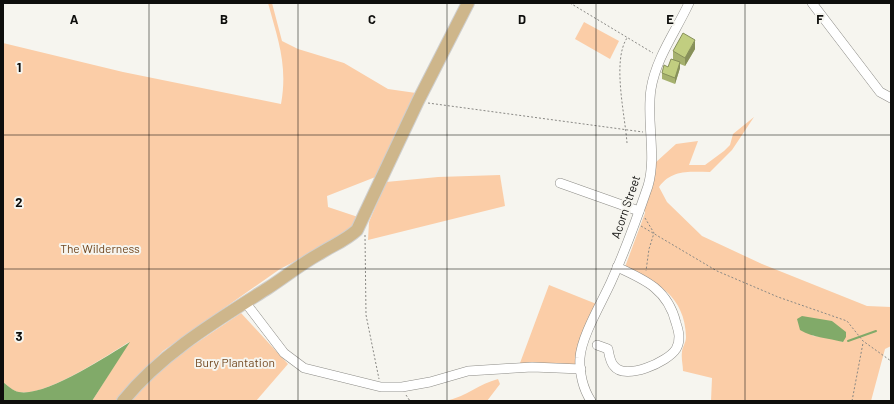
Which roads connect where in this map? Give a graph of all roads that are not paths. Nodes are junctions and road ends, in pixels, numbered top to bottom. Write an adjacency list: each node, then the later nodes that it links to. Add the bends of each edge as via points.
1 (468, 3): 8 (main road, via 418,101 358,230)
2 (688, 3): 6 (street, Acorn Street, via 661,58 651,88 652,164)
3 (812, 3): 4 (street, via 880,92)
4 (891, 98)
5 (560, 183): 6 (street)
6 (639, 212): 7 (street, Acorn Street)
7 (617, 267): 9 (street, via 654,286 665,297 673,311 680,337 675,350 659,364 640,370 623,371 613,365 608,349); 10 (street, Acorn Street, via 587,334 580,356)
8 (245, 302): 10 (street, via 284,353 304,368 381,387 402,387 430,382 468,371 532,367); 11 (main road, via 164,358 144,376)
9 (597, 345)
10 (580, 369): 12 (street, Acorn Street)
11 (123, 401)
12 (590, 401)

